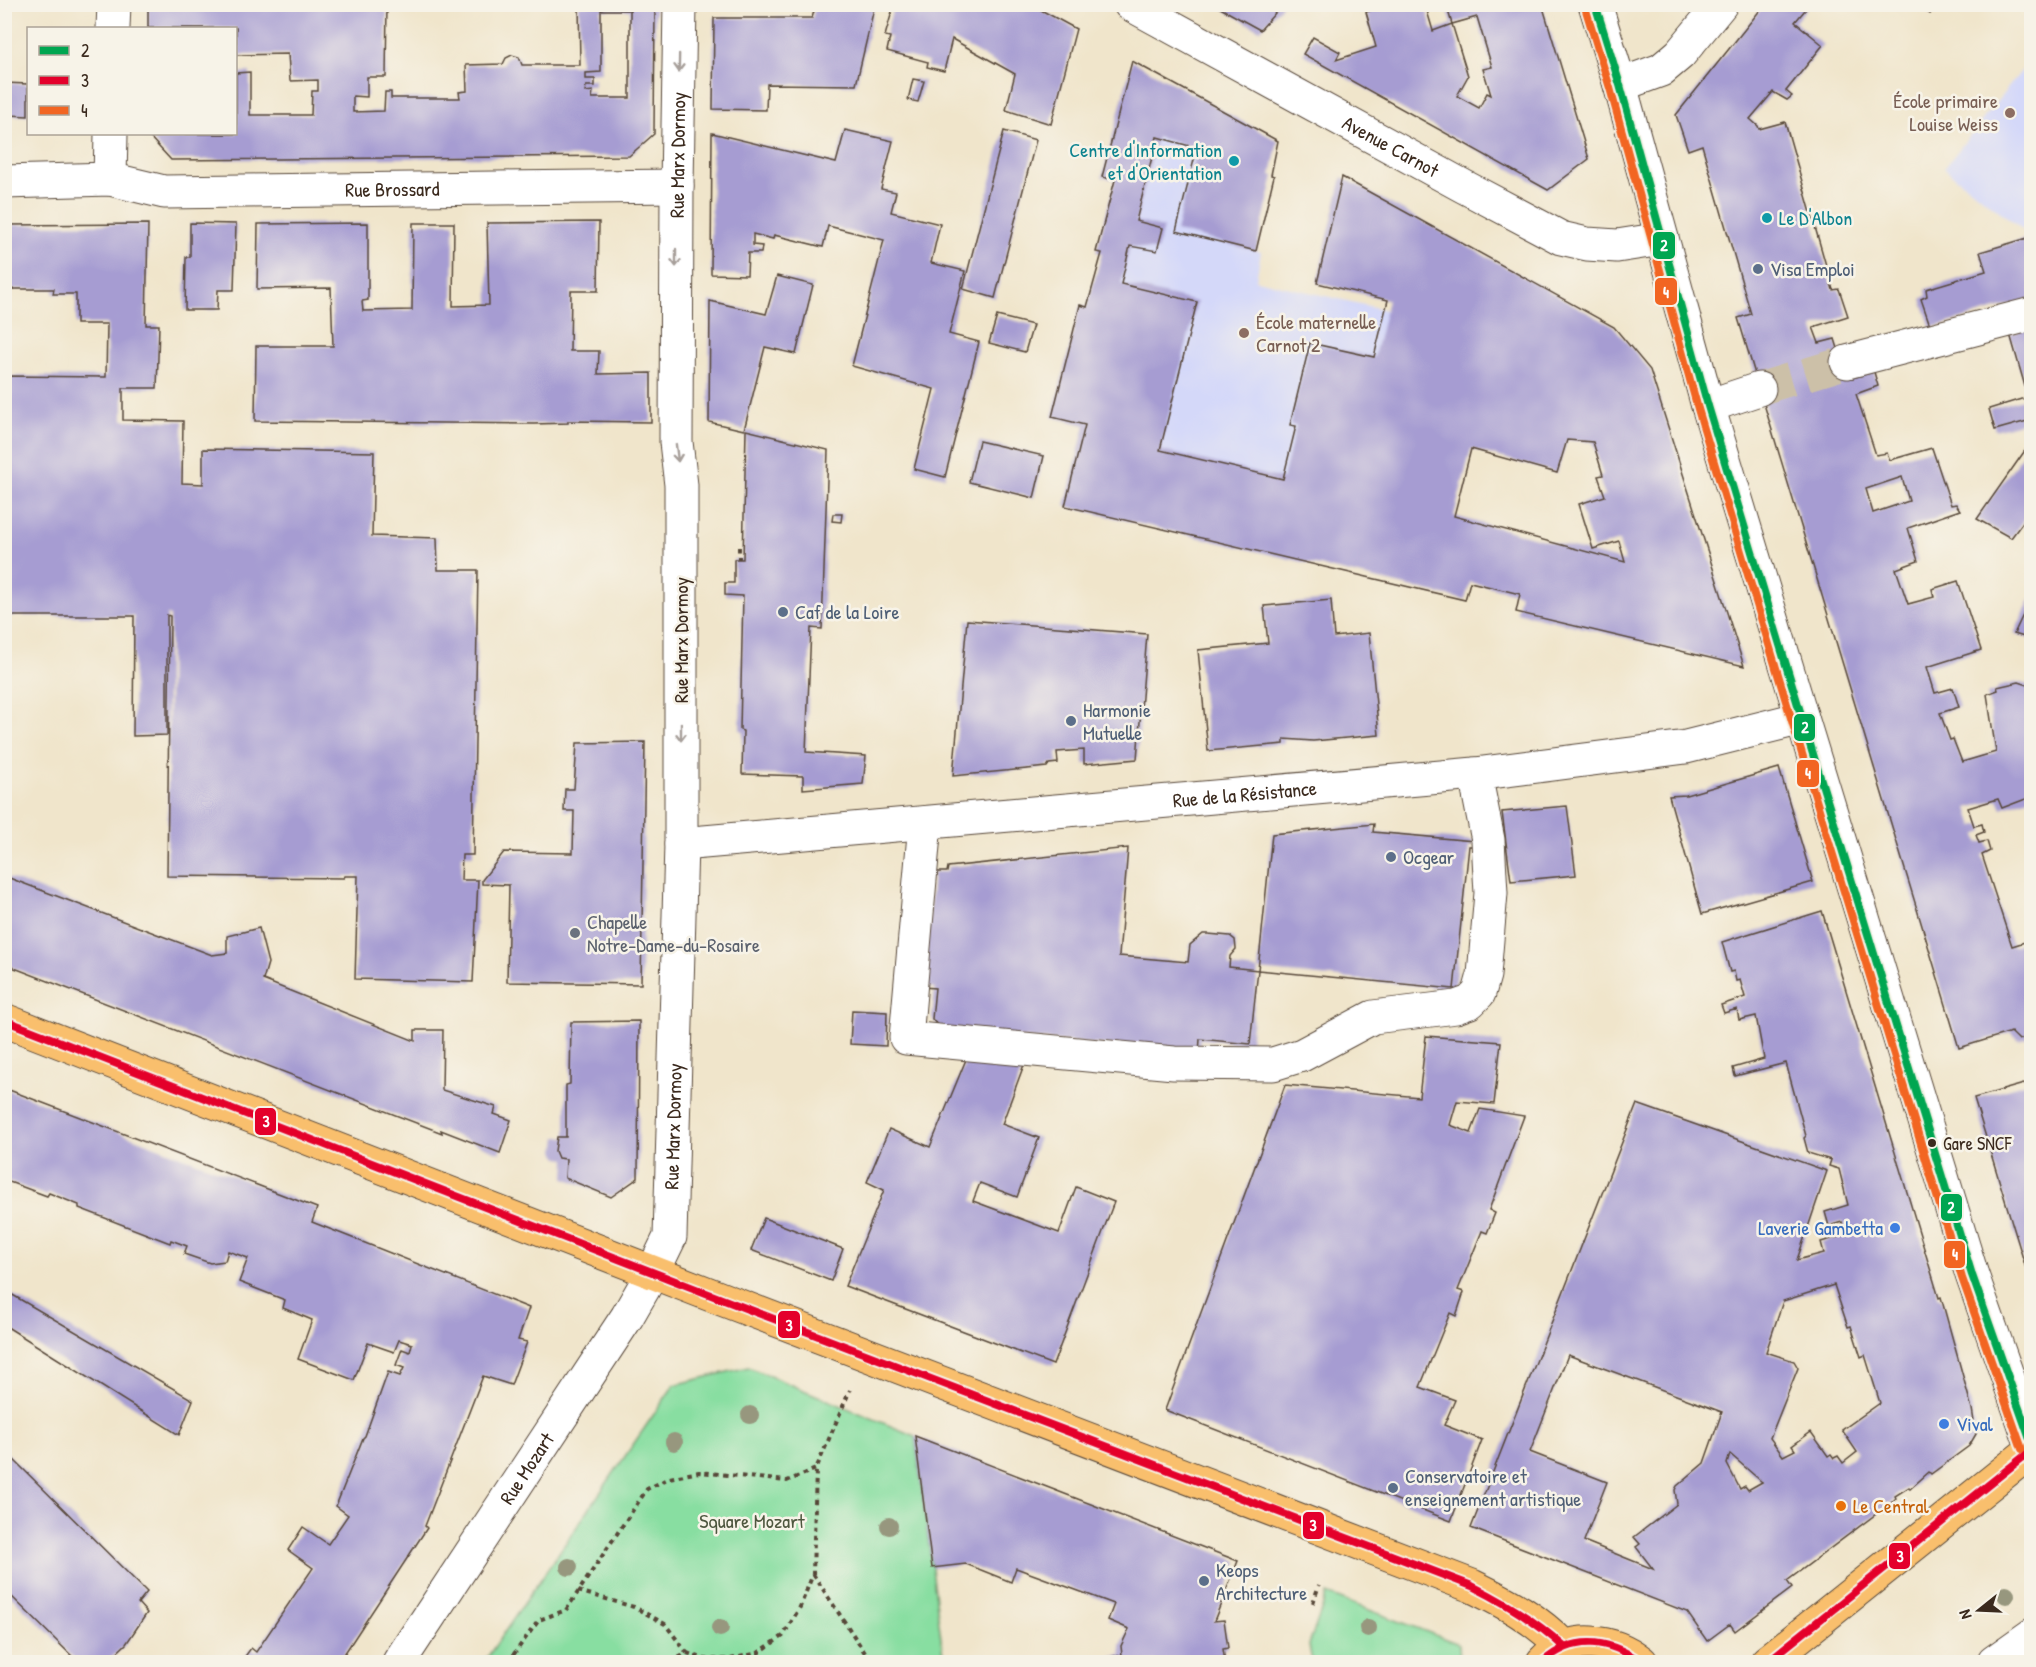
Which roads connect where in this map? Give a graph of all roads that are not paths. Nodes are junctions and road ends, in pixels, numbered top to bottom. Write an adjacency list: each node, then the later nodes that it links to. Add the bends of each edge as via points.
1 (114, 4): 6 (street)
2 (680, 4): 11 (street, Rue Marx Dormoy, one-way to 11)
3 (1130, 4): 12 (street, Avenue Carnot, via 1562,238 1617,246)
4 (1595, 4): 7 (street)
5 (1721, 4): 7 (street, via 1680,54 1661,70)
6 (113, 27)
7 (1620, 85): 12 (street)
8 (111, 135): 9 (street)
9 (110, 179): 10 (street, Rue Brossard); 11 (street, Rue Brossard, via 164,192)
10 (4, 182)
11 (677, 186): 20 (street, Rue Marx Dormoy, one-way to 20)
12 (1662, 240): 16 (street)
13 (2031, 314): 14 (street)
14 (1847, 362)
15 (1759, 389): 16 (street)
16 (1708, 406): 17 (street)
17 (1802, 718): 18 (street, Rue de la Résistance, via 1686,747); 23 (street, via 1972,1275)
18 (1475, 774): 19 (street, Rue de la Résistance); 19 (street, via 1488,840 1491,893 1479,993 1470,1002 1456,1007 1373,1017 1302,1054 1273,1064 1174,1063 906,1038)
19 (925, 823): 20 (street, Rue de la Résistance)
20 (681, 844): 22 (street, Rue Marx Dormoy, via 670,1237)
21 (4, 1020): 22 (main road)
22 (653, 1272): 25 (main road, via 1472,1586 1545,1628); 26 (street, Rue Mozart)
23 (2031, 1448): 28 (main road)
24 (2031, 1635): 29 (street)
25 (1554, 1655): 27 (main road, via 1584,1643 1604,1643)
26 (399, 1662)
27 (1641, 1662)
28 (1767, 1662)
29 (1994, 1662)

